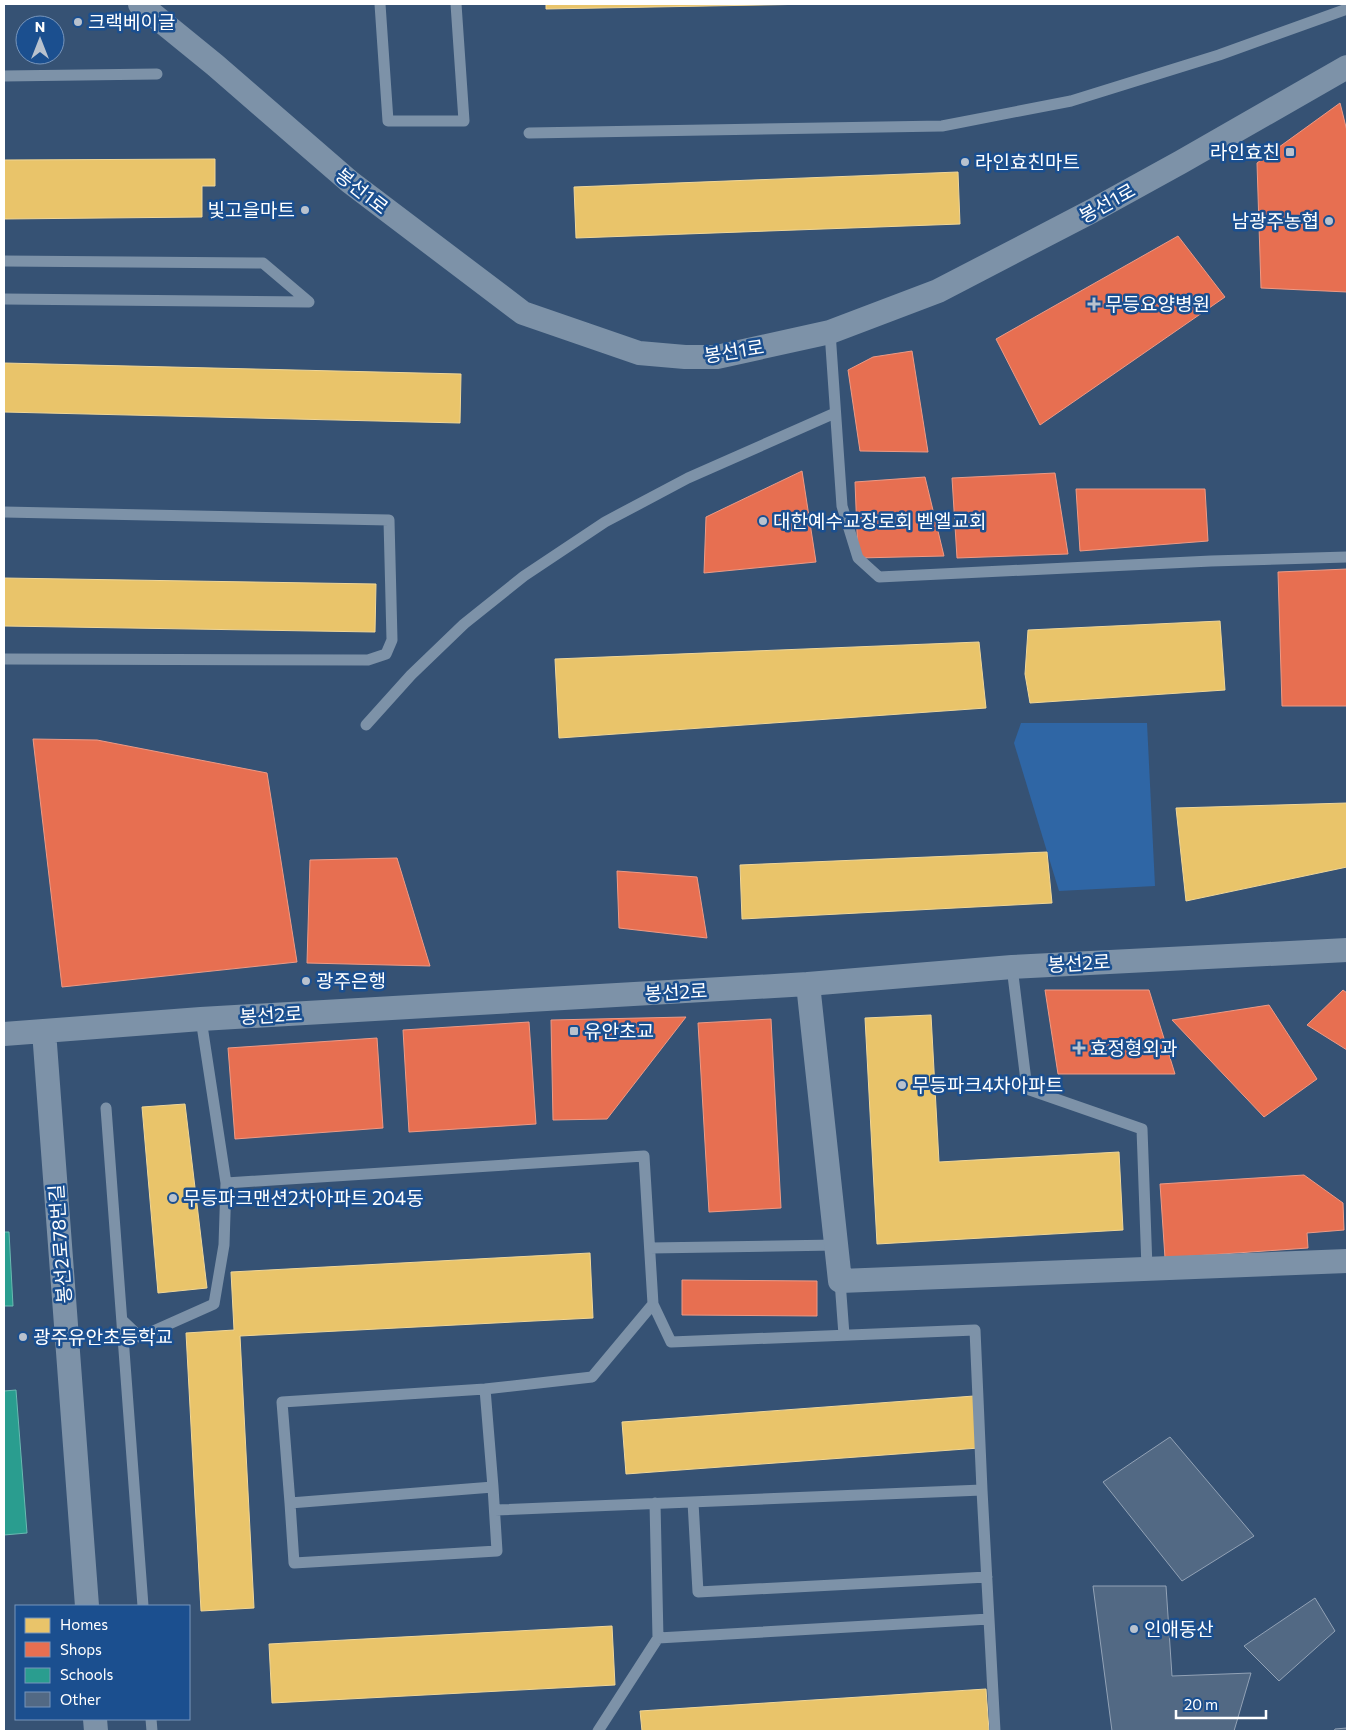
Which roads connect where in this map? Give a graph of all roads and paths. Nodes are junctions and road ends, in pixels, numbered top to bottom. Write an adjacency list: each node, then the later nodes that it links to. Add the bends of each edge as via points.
1 (140, 4): 11 (street, 봉선1로, via 350,182 523,313 639,353 685,357 717,357)
2 (380, 4): 3 (lane, via 388,121 464,121)
3 (456, 4)
4 (1347, 9): 8 (lane, via 1219,55 1071,101 942,126)
5 (1347, 67): 11 (street, 봉선1로, via 1004,258 938,291)
6 (157, 74): 7 (lane)
7 (4, 76)
8 (529, 133)
9 (4, 260): 10 (lane, via 263,263 309,302)
10 (4, 299)
11 (830, 332): 12 (lane)
12 (835, 413): 14 (lane, via 842,506 858,558 879,577); 16 (lane, via 688,478 588,533 524,576 464,624 411,675)
13 (4, 512): 15 (lane, via 389,520 392,640 386,654 368,660)
14 (1347, 557)
15 (4, 659)
16 (366, 725)
17 (1347, 950): 18 (street, 봉선2로)
18 (1012, 966): 19 (street, 봉선2로); 28 (lane, via 1027,1089 1142,1129)
19 (808, 984): 20 (street, 봉선2로); 25 (street)
20 (200, 1019): 21 (street, 봉선2로); 24 (lane)
21 (44, 1031): 22 (street, 봉선2로); 41 (street, 봉선2로78번길)
22 (4, 1034)
23 (106, 1108): 31 (lane)
24 (226, 1182): 26 (lane, via 644,1156); 31 (lane, via 224,1245 214,1304 140,1337)
25 (836, 1245): 26 (lane); 29 (street)
26 (650, 1248): 30 (lane)
27 (1347, 1261): 28 (street)
28 (1147, 1268): 29 (street)
29 (840, 1280): 32 (lane)
30 (653, 1304): 32 (lane, via 671,1342); 33 (lane, via 592,1378)
31 (122, 1320): 42 (lane)
32 (844, 1335): 35 (lane, via 975,1330)
33 (485, 1389): 34 (lane); 37 (lane, via 282,1402)
34 (493, 1487): 37 (lane); 39 (lane)
35 (982, 1490): 36 (lane); 40 (lane)
36 (693, 1502): 38 (lane); 40 (lane, via 698,1592)
37 (290, 1503): 39 (lane, via 294,1563 497,1551)
38 (655, 1503): 39 (lane); 44 (lane)
39 (495, 1510)
40 (987, 1577): 43 (lane)
41 (87, 1605)
42 (142, 1605)
43 (989, 1619): 44 (lane); 46 (lane)
44 (658, 1638): 45 (lane)
45 (598, 1731)
46 (996, 1731)

